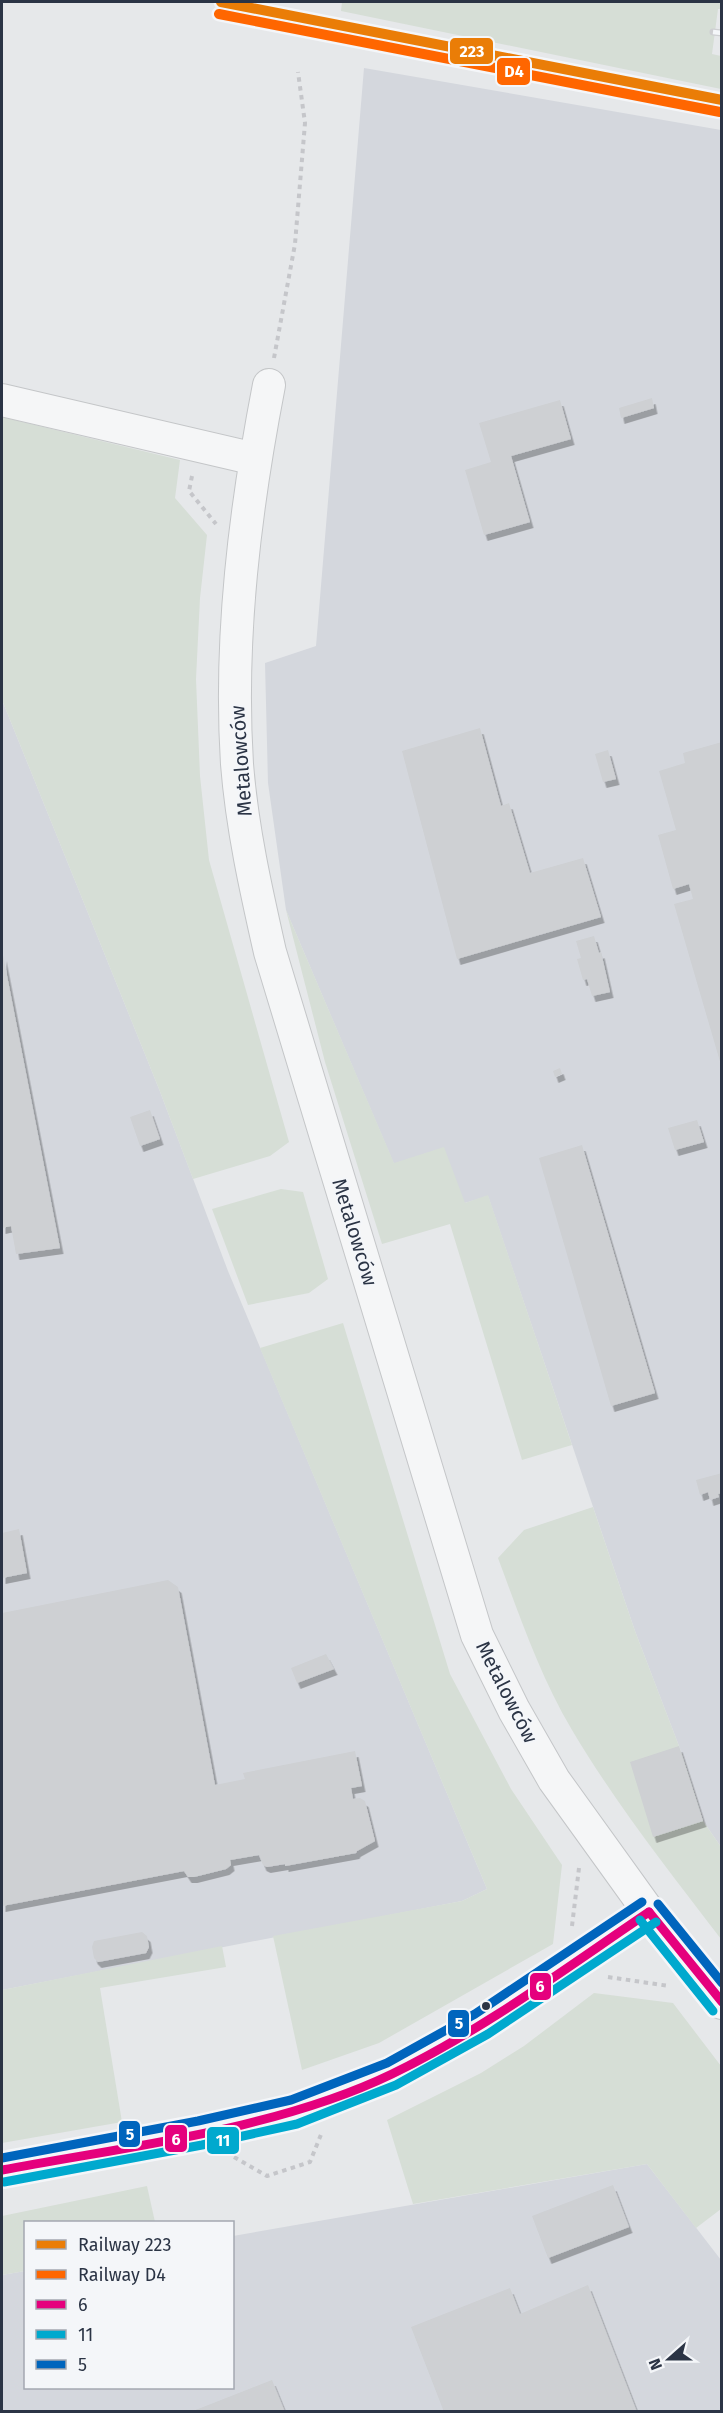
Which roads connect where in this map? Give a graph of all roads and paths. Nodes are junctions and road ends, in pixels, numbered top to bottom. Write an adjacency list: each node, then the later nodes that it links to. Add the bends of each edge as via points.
1 (298, 72): 2 (path, via 305,123 296,244)
2 (269, 385): 4 (street, Metalowców)
3 (2, 400): 4 (street)
4 (255, 459): 5 (street, Metalowców, via 236,658 237,765 249,855 270,952 477,1635 554,1780)
5 (649, 1912): 6 (street, Metalowców); 7 (street, via 480,2024 392,2074 294,2112)
6 (722, 2002)
7 (2, 2170)

